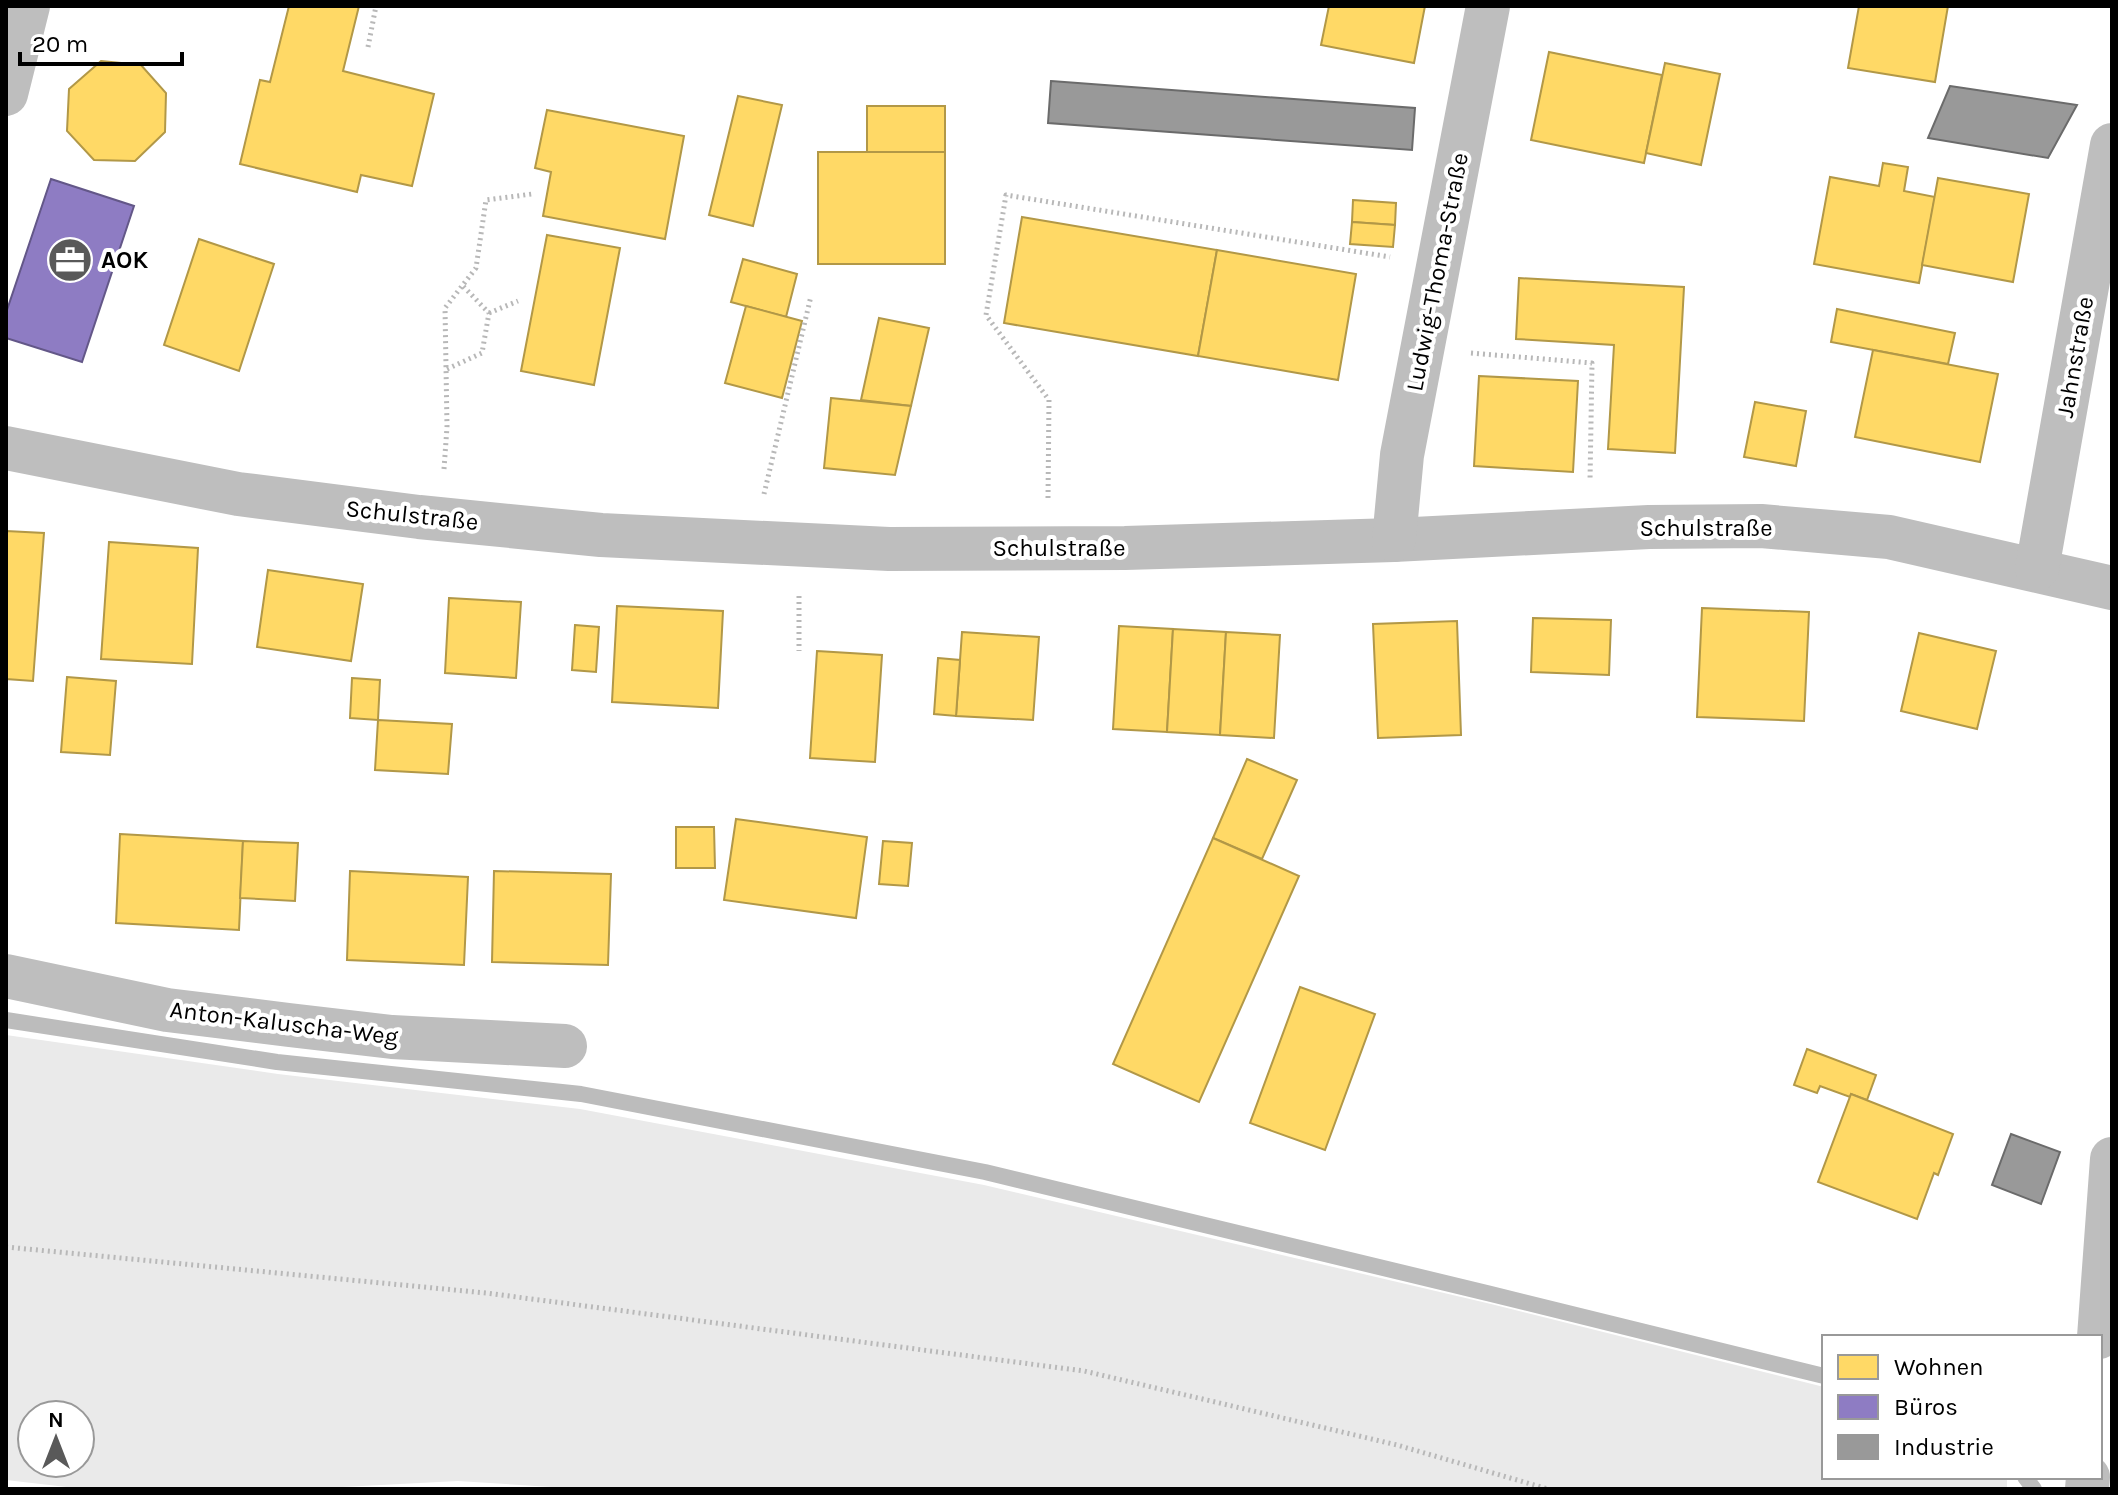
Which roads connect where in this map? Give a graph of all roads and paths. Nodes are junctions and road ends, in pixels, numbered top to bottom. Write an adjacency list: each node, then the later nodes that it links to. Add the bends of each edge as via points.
1 (28, 6): 5 (street)
2 (376, 6): 4 (path)
3 (1488, 6): 8 (street, Ludwig-Thoma-Straße)
4 (368, 47)
5 (6, 94)
6 (2112, 145): 21 (street, Jahnstraße)
7 (532, 194): 9 (path, via 486,200 476,268)
8 (1438, 265): 13 (street, Ludwig-Thoma-Straße); 20 (path, via 1006,195 986,315 1049,400)
9 (462, 285): 12 (path); 14 (path, via 445,308)
10 (811, 296): 19 (path)
11 (518, 301): 12 (path)
12 (489, 313): 14 (path, via 482,353)
13 (1423, 349): 17 (path, via 1592,363); 18 (street, Ludwig-Thoma-Straße, via 1402,455)
14 (447, 369): 16 (path)
15 (6, 448): 16 (street, Schulstraße, via 238,494)
16 (442, 519): 19 (street, Schulstraße, via 601,535)
17 (1589, 530): 18 (street, Schulstraße); 21 (street, Schulstraße, via 1761,526 1889,537)
18 (1394, 540): 20 (street, Schulstraße)
19 (753, 542): 20 (street, Schulstraße, via 889,549)
20 (1048, 548)
21 (2037, 569): 22 (street, Schulstraße)
22 (2112, 588)
23 (6, 976): 24 (street, Anton-Kaluscha-Weg, via 167,1010 392,1037)
24 (565, 1046)
25 (2112, 1159): 27 (street)
26 (6, 1247): 28 (path, via 486,1293 1084,1371 1397,1445)
27 (2099, 1335)
28 (1548, 1489)

